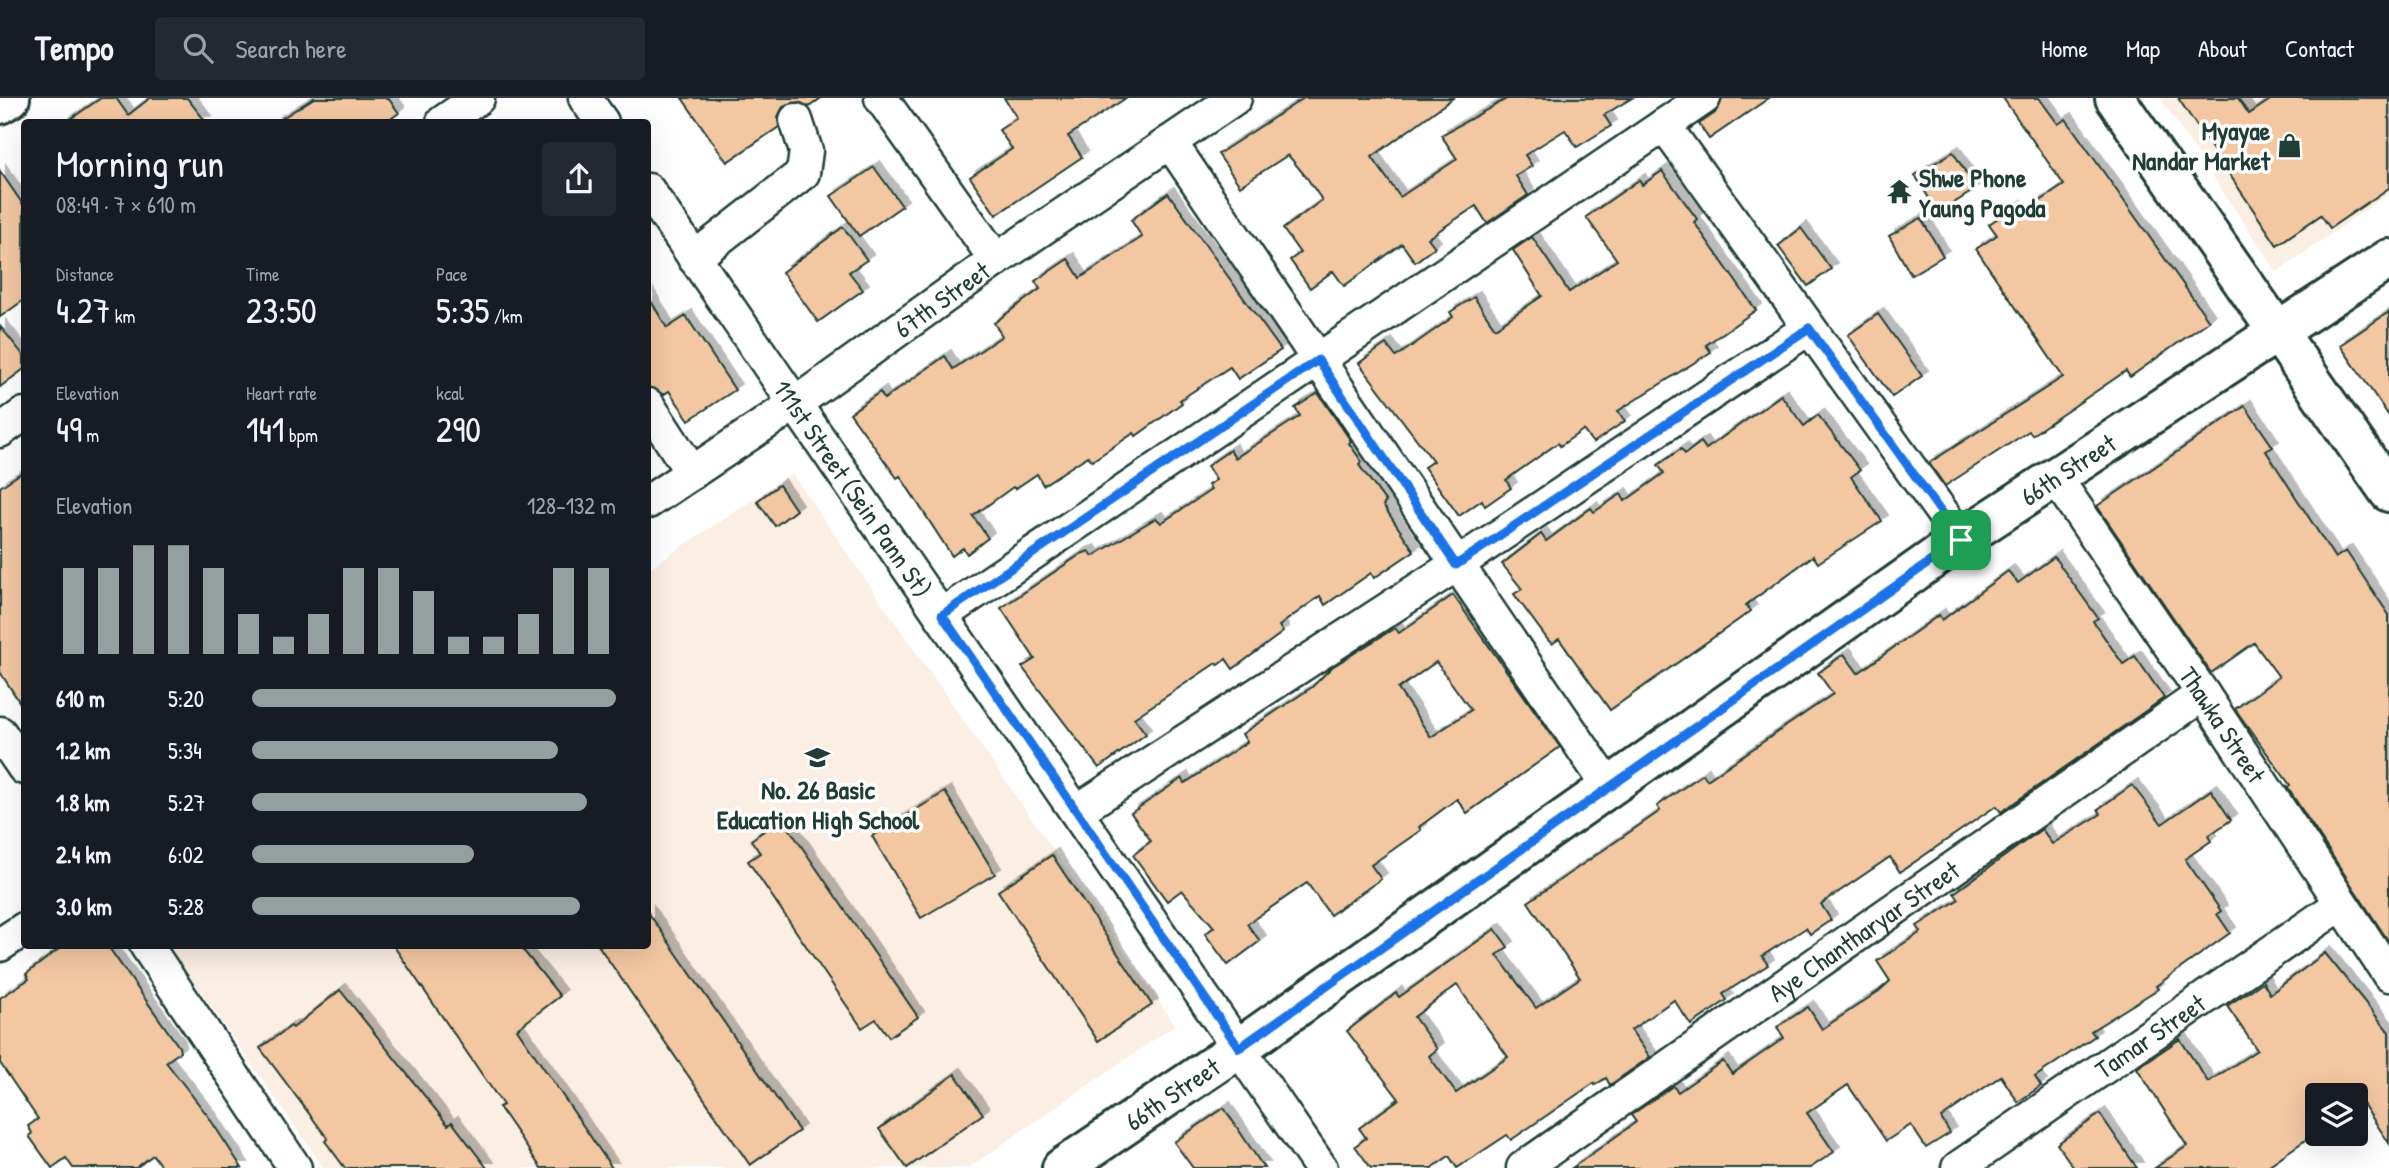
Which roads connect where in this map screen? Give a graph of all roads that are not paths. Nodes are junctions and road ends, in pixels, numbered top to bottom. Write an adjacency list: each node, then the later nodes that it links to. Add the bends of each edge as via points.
1 (9, 98): 8 (street)
2 (478, 98): 10 (street)
3 (585, 98): 11 (street)
4 (881, 98): 18 (street)
5 (1235, 98): 9 (street, 67th Street)
6 (1704, 98): 13 (street)
7 (2115, 98): 20 (street)
8 (0, 104)
9 (1200, 108): 14 (street, 67th Street)
10 (451, 119)
11 (600, 119)
12 (796, 120): 16 (street, via 806,151 803,173)
13 (1664, 125): 19 (street); 21 (street)
14 (1170, 142): 18 (street, 67th Street); 21 (street)
15 (651, 194): 16 (street, 111st Street (Sein Pann St))
16 (694, 258): 22 (street, 111st Street (Sein Pann St))
17 (2389, 259): 20 (street, 66th Street)
18 (996, 260): 22 (street, 67th Street)
19 (1809, 328): 30 (street); 31 (street)
20 (2278, 330): 27 (street, 66th Street); 28 (street)
21 (1318, 360): 31 (street); 32 (street)
22 (793, 405): 26 (street, 67th Street); 32 (street, 111st Street (Sein Pann St))
23 (651, 410): 26 (street)
24 (21, 416): 25 (street)
25 (0, 431)
26 (692, 473): 29 (street, 67th Street)
27 (2055, 477): 30 (street, 66th Street); 33 (street, Thawka Street)
28 (2389, 492)
29 (651, 500)
30 (1961, 540): 36 (street, 66th Street)
31 (1456, 565): 36 (street); 37 (street)
32 (942, 615): 37 (street, 111st Street (Sein Pann St))
33 (2203, 694): 38 (street, Thawka Street); 47 (street, Aye Chantharyar Street)
34 (0, 733): 35 (street)
35 (21, 764)
36 (1609, 787): 43 (street, 66th Street)
37 (1077, 811): 43 (street, 111st Street (Sein Pann St))
38 (2341, 904): 42 (street, Thawka Street); 48 (street, Tamar Street)
39 (21, 931): 40 (street)
40 (0, 945)
41 (149, 949): 44 (street)
42 (2389, 975)
43 (1239, 1048): 45 (street, 66th Street); 46 (street, 111st Street (Sein Pann St))
44 (295, 1168)
45 (1062, 1168)
46 (1321, 1168)
47 (1523, 1168)
48 (1958, 1168)

